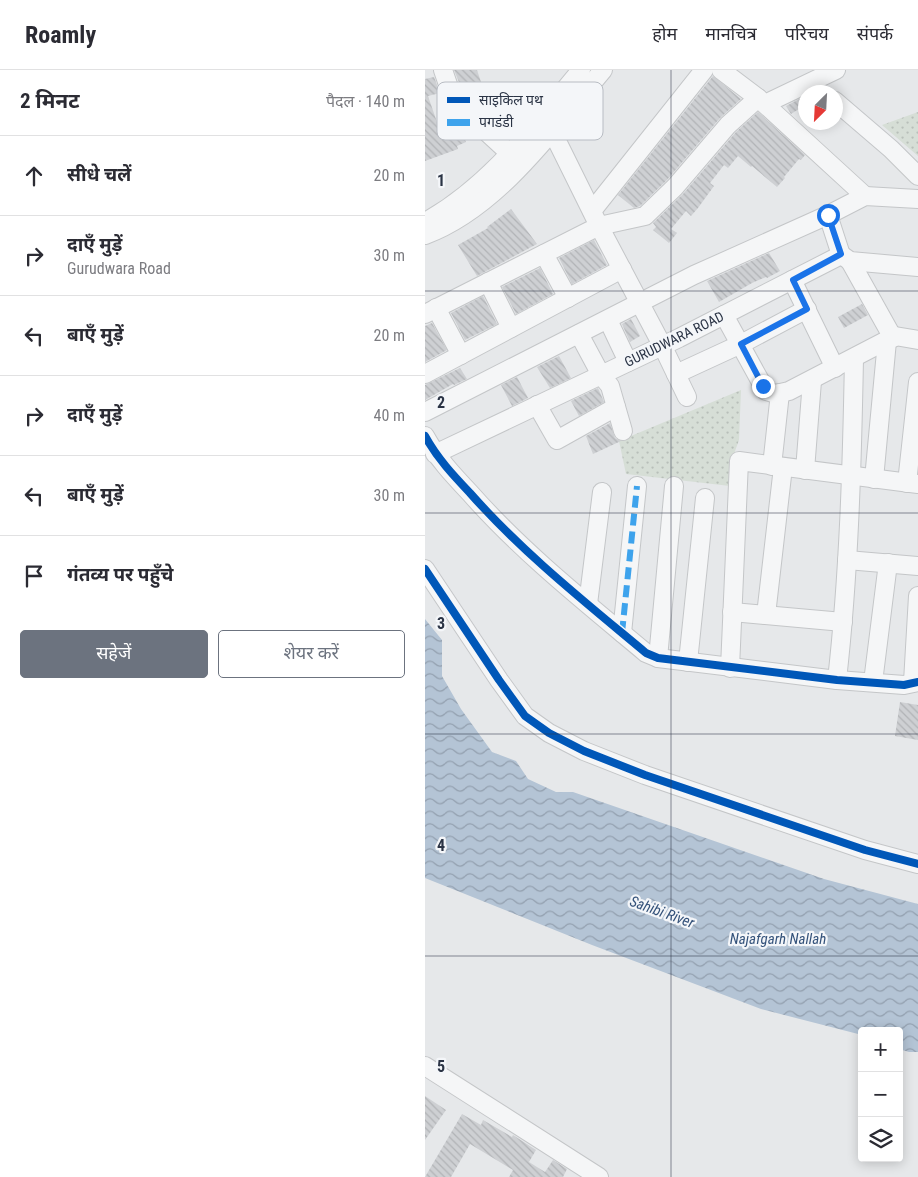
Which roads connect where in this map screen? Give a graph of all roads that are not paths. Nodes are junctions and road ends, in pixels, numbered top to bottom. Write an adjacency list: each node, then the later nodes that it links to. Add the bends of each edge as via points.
1 (443, 70): 7 (street)
2 (581, 70): 8 (street)
3 (603, 70): 9 (street)
4 (704, 70): 23 (street)
5 (721, 70): 12 (street)
6 (836, 70): 10 (street)
7 (447, 82)
8 (572, 82)
9 (593, 82)
10 (821, 85)
11 (798, 92): 12 (street)
12 (764, 99): 20 (street); 23 (street, via 728,125 675,187 645,216)
13 (843, 108): 19 (street)
14 (495, 140): 18 (street)
15 (529, 140): 18 (street)
16 (540, 140): 18 (street)
17 (556, 140): 23 (street)
18 (515, 159): 24 (street); 25 (street, via 481,203 443,228)
19 (918, 176)
20 (865, 196): 21 (street); 22 (street)
21 (918, 199)
22 (828, 215): 27 (street); 33 (street)
23 (596, 219): 26 (street); 29 (street)
24 (425, 222)
25 (425, 235)
26 (543, 254): 31 (street); 32 (street)
27 (845, 258): 28 (street); 30 (street, GURUDWARA ROAD); 40 (street)
28 (918, 267)
29 (622, 269): 32 (street); 33 (street)
30 (793, 280): 34 (street); 36 (street, GURUDWARA ROAD)
31 (488, 282): 35 (street); 38 (street)
32 (568, 298): 38 (street)
33 (639, 303): 37 (street); 43 (street)
34 (807, 309): 42 (street); 47 (street)
35 (431, 311): 44 (street)
36 (724, 315): 42 (street); 43 (street, GURUDWARA ROAD)
37 (608, 320): 39 (street); 46 (street)
38 (511, 328): 44 (street)
39 (579, 334): 50 (street); 57 (street)
40 (890, 339): 41 (street, via 895,336); 45 (street); 64 (street)
41 (918, 340)
42 (741, 344): 49 (street); 53 (street, via 766,391)
43 (662, 345): 46 (street, GURUDWARA ROAD); 49 (street)
44 (461, 355): 48 (street)
45 (854, 358): 47 (street); 63 (street)
46 (628, 362): 50 (street, GURUDWARA ROAD)
47 (835, 368): 51 (street)
48 (425, 374)
49 (676, 374): 54 (street)
50 (601, 375): 55 (street, GURUDWARA ROAD); 56 (street, via 610,386)
51 (812, 381): 53 (street); 62 (street)
52 (918, 382): 65 (street)
53 (780, 394): 61 (street)
54 (687, 397)
55 (537, 405): 56 (street, via 557,440); 60 (street, GURUDWARA ROAD)
56 (615, 407): 58 (street)
57 (425, 412)
58 (623, 431)
59 (425, 436): 60 (street)
60 (435, 454): 75 (street, via 493,519)
61 (778, 467): 62 (street); 76 (street, via 739,461); 77 (street)
62 (805, 470): 63 (street)
63 (851, 475): 64 (street); 70 (street)
64 (874, 480): 65 (street)
65 (913, 484)
66 (637, 486): 79 (street)
67 (674, 486): 80 (street)
68 (602, 492): 75 (street)
69 (705, 498): 81 (street)
70 (847, 560): 71 (street); 78 (street)
71 (888, 563): 72 (street); 84 (street)
72 (918, 566)
73 (425, 569): 86 (street, via 525,716 549,733 645,775 856,847)
74 (918, 596): 85 (street)
75 (588, 604): 79 (street)
76 (732, 612): 77 (street); 82 (street)
77 (766, 615): 78 (street)
78 (843, 622): 83 (street)
79 (622, 633): 80 (street, via 645,653)
80 (658, 658): 81 (street)
81 (688, 662): 82 (street)
82 (730, 668): 83 (street)
83 (837, 680): 84 (street)
84 (873, 682): 85 (street)
85 (913, 685)
86 (918, 864)
87 (425, 1066): 88 (street)
88 (594, 1176)

